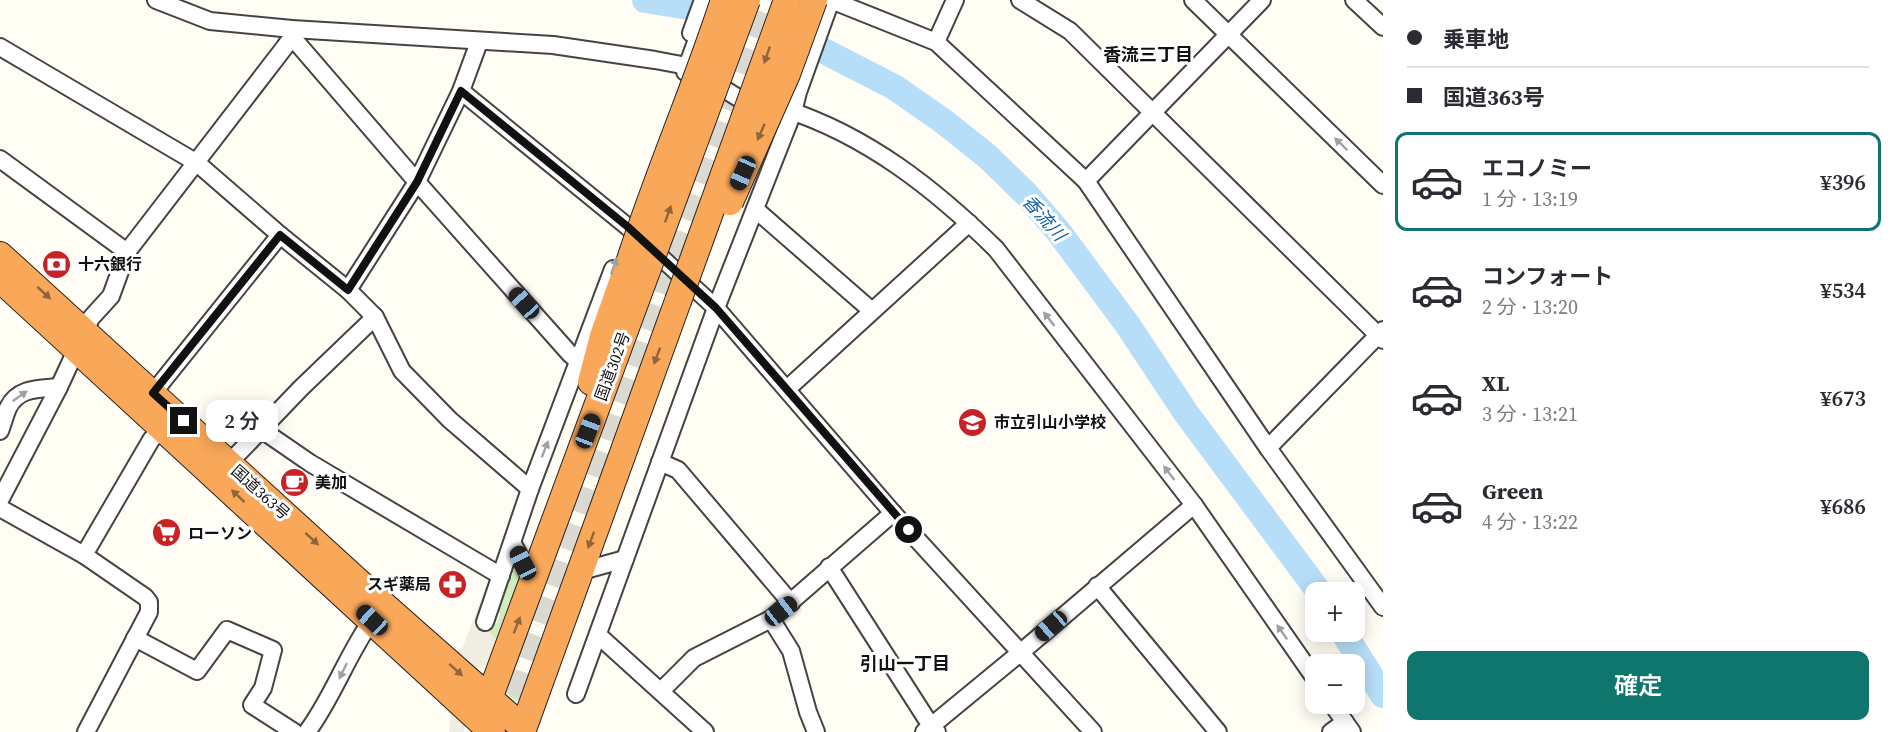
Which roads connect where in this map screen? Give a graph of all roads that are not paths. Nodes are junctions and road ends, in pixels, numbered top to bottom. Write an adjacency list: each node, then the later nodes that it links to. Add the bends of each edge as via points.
1 (156, 0): 15 (street, via 210,21)
2 (703, 0): 19 (street)
3 (712, 0): 19 (street)
4 (724, 0): 21 (highway, bridge)
5 (747, 0): 36 (highway, one-way to 5, bridge)
6 (788, 0): 37 (highway, one-way to 37, bridge)
7 (831, 0): 13 (street); 18 (street)
8 (955, 0): 18 (street)
9 (1020, 0): 24 (street, via 1070,31)
10 (1193, 0): 16 (street)
11 (1262, 0): 16 (street)
12 (1354, 0): 14 (street)
13 (819, 9): 23 (street); 37 (highway, one-way to 37, bridge, via 717,233)
14 (1383, 27)
15 (292, 33): 17 (street); 26 (street); 28 (street)
16 (1228, 34): 24 (street); 29 (street, one-way to 16)
17 (479, 42): 21 (street, via 553,45); 22 (street)
18 (936, 42): 27 (street)
19 (691, 43): 21 (street)
20 (0, 46): 26 (street)
21 (689, 67): 23 (street, via 740,99); 32 (street); 36 (highway, bridge, via 686,88 638,212)
22 (461, 91): 28 (street); 32 (street)
23 (794, 112): 30 (street); 31 (street, via 872,148 929,188)
24 (1153, 112): 27 (street); 43 (street)
25 (0, 159): 34 (street)
26 (197, 163): 33 (street); 34 (street)
27 (1086, 181): 52 (street)
28 (417, 182): 39 (street); 45 (street)
29 (1383, 185)
30 (755, 209): 40 (street); 41 (street)
31 (969, 223): 41 (street); 57 (street, one-way to 31, via 996,249)
32 (628, 227): 40 (street); 45 (street, one-way to 32)
33 (280, 235): 39 (street); 48 (street)
34 (127, 252): 44 (street, via 111,296 91,318)
35 (0, 255): 44 (highway, 国道363号, one-way to 44)
36 (640, 261): 66 (highway, via 603,336 561,507)
37 (689, 270): 64 (highway, one-way to 64, bridge)
38 (0, 279): 44 (highway, 国道363号)
39 (348, 290): 42 (street)
40 (716, 308): 47 (street); 53 (street)
41 (872, 311): 47 (street)
42 (375, 317): 51 (street); 55 (street, via 402,371 450,420)
43 (1381, 335): 52 (street)
44 (80, 340): 46 (street); 48 (highway, 国道363号); 49 (highway, 国道363号)
45 (578, 361): 55 (street, one-way to 45)
46 (59, 387): 50 (street, one-way to 46, via 17,396 26,391); 56 (street)
47 (787, 389): 59 (street)
48 (153, 393): 54 (highway, 国道363号)
49 (162, 427): 61 (street); 72 (highway, 国道363号, one-way to 49)
50 (0, 430)
51 (262, 430): 54 (street); 65 (street, via 310,464)
52 (1268, 448): 69 (street)
53 (660, 462): 62 (street); 68 (street, via 678,470)
54 (229, 463): 80 (highway, 国道363号, one-way to 80)
55 (530, 489): 60 (street)
56 (0, 500)
57 (1194, 505): 67 (street); 76 (street, one-way to 57)
58 (0, 508): 61 (street)
59 (893, 513): 63 (street); 75 (street)
60 (513, 544): 65 (street); 66 (street)
61 (84, 555): 74 (street, via 149,602 149,612)
62 (625, 559): 64 (street); 73 (street)
63 (829, 567): 68 (street); 83 (street)
64 (578, 572): 82 (highway)
65 (501, 576): 70 (street)
66 (533, 582): 80 (highway, one-way to 66)
67 (1097, 586): 75 (street); 90 (street)
68 (791, 603): 71 (street)
69 (1383, 607)
70 (489, 618)
71 (771, 619): 77 (street, via 693,658); 88 (street, via 791,651)
72 (372, 620): 80 (highway, 国道363号); 86 (street, one-way to 86)
73 (598, 635): 77 (street); 78 (street)
74 (135, 638): 84 (street); 85 (street, via 196,671 227,630 273,650 263,688 252,705)
75 (1020, 653): 83 (street); 89 (street)
76 (1305, 664)
77 (661, 691): 87 (street)
78 (576, 694)
79 (1339, 714): 81 (street)
80 (485, 721): 82 (highway, 国道363号)
81 (1349, 727): 91 (street)
82 (523, 730)
83 (931, 730)
84 (86, 732)
85 (294, 732)
86 (307, 732)
87 (705, 732)
88 (816, 732)
89 (1093, 732)
90 (1218, 732)
91 (1331, 732)

